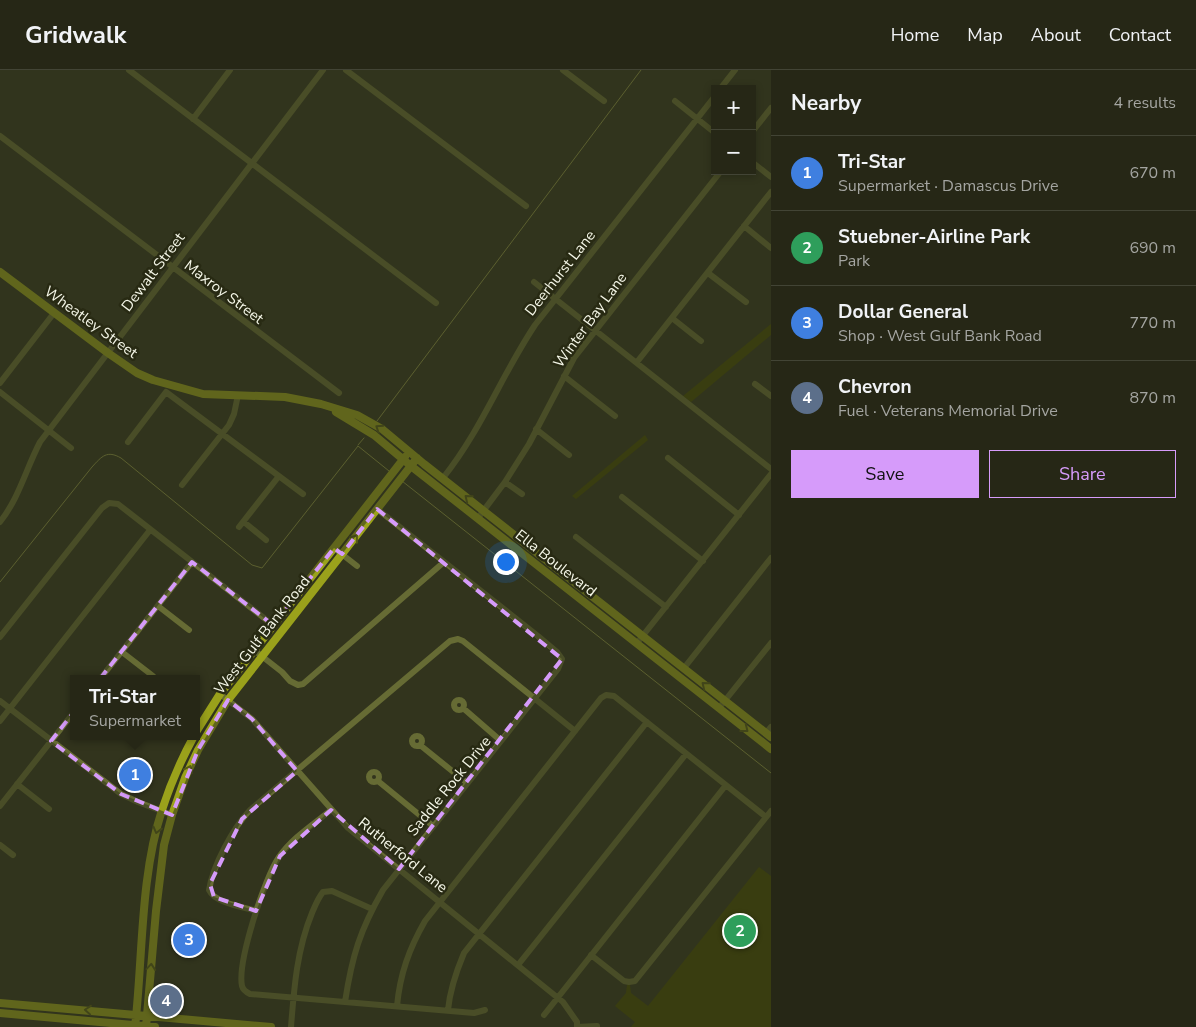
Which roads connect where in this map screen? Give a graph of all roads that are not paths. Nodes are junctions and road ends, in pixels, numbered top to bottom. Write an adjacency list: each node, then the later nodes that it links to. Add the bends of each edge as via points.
1 (130, 70): 13 (street)
2 (230, 70): 13 (street)
3 (324, 70): 17 (street, Dewalt Street)
4 (346, 70): 22 (street)
5 (563, 70): 10 (street)
6 (735, 70): 7 (street)
7 (723, 85)
8 (675, 101): 12 (street)
9 (711, 101): 12 (street, Deerhurst Lane)
10 (604, 102)
11 (771, 108): 15 (street)
12 (697, 118): 14 (street); 29 (street, Deerhurst Lane)
13 (193, 119): 17 (street)
14 (712, 130)
15 (754, 130)
16 (0, 136): 25 (street, Maxroy Street)
17 (252, 163): 25 (street, Dewalt Street); 31 (street)
18 (756, 165): 20 (street)
19 (718, 175): 34 (street, Winter Bay Lane)
20 (771, 177)
21 (771, 192): 23 (street)
22 (526, 206)
23 (744, 226): 24 (street); 27 (street)
24 (771, 248)
25 (172, 268): 36 (street, Dewalt Street); 43 (street, Maxroy Street)
26 (0, 272): 32 (main road, Wheatley Street)
27 (708, 273): 30 (street); 33 (street)
28 (534, 282): 29 (street)
29 (555, 298): 34 (street); 62 (street, Deerhurst Lane, via 518,352 471,439)
30 (746, 302)
31 (436, 304)
32 (54, 313): 36 (main road, Wheatley Street); 39 (street)
33 (672, 318): 35 (street); 37 (street)
34 (596, 330): 37 (street); 38 (street, Winter Bay Lane)
35 (701, 341)
36 (108, 353): 41 (main road, Wheatley Street, via 137,373); 49 (street, Dewalt Street)
37 (637, 362): 59 (street)
38 (564, 376): 47 (street); 48 (street, Winter Bay Lane)
39 (0, 383)
40 (755, 384): 45 (street)
41 (168, 388): 44 (main road, Ella Boulevard); 50 (street, Wheatley Street); 51 (street)
42 (0, 392): 49 (street)
43 (339, 393)
44 (238, 395): 46 (main road, Ella Boulevard, via 285,397); 50 (street, via 234,414)
45 (771, 396)
46 (321, 404): 53 (main road, Ella Boulevard, one-way to 46, via 357,414); 57 (main road, Ella Boulevard, via 374,435)
47 (615, 416)
48 (536, 429): 54 (street); 63 (street, Winter Bay Lane)
49 (49, 430): 52 (street); 72 (street, Dewalt Street, via 32,457 19,492)
50 (222, 434): 61 (street, Wheatley Street); 64 (street)
51 (128, 442)
52 (71, 448)
53 (410, 452): 55 (main road, Ella Boulevard); 57 (main road, West Gulf Bank Road)
54 (569, 455)
55 (417, 458): 58 (main road, West Gulf Bank Road); 62 (main road, Ella Boulevard)
56 (668, 458): 70 (street)
57 (402, 459): 58 (main road, Ella Boulevard); 76 (main road, West Gulf Bank Road)
58 (411, 466): 68 (main road, West Gulf Bank Road); 71 (main road, Ella Boulevard)
59 (771, 469)
60 (771, 474): 70 (street)
61 (279, 476): 65 (street, Wheatley Street); 75 (street, via 242,524)
62 (443, 478): 69 (main road, Ella Boulevard, one-way to 62)
63 (505, 482): 66 (street); 69 (street, Winter Bay Lane)
64 (182, 485)
65 (304, 494)
66 (522, 494)
67 (622, 497): 79 (street)
68 (377, 509): 77 (main road, West Gulf Bank Road, one-way to 68); 81 (street)
69 (484, 510): 71 (street, Winter Bay Lane); 87 (main road, Ella Boulevard)
70 (739, 514): 79 (street)
71 (478, 518): 90 (main road, Ella Boulevard)
72 (0, 522)
73 (150, 530): 80 (street); 88 (street, via 114,502 105,504); 104 (street)
74 (576, 537): 84 (street)
75 (266, 540)
76 (334, 548): 77 (street); 85 (main road, West Gulf Bank Road)
77 (342, 554): 82 (street); 93 (main road, West Gulf Bank Road)
78 (771, 558): 94 (street)
79 (703, 561): 84 (street)
80 (192, 562): 83 (street); 85 (street)
81 (444, 562): 93 (street, via 303,684 290,681); 98 (street, Saddle Rock Drive, via 560,656 561,664)
82 (357, 566)
83 (158, 606): 86 (street); 92 (street)
84 (666, 607): 87 (street)
85 (273, 625): 91 (main road, West Gulf Bank Road)
86 (189, 630)
87 (643, 636): 90 (street); 94 (main road, Ella Boulevard)
88 (0, 637)
89 (771, 643): 101 (street)
90 (637, 644): 103 (main road, Ella Boulevard)
91 (254, 650): 93 (street); 97 (main road, West Gulf Bank Road)
92 (122, 652): 95 (street); 96 (street)
93 (263, 656): 99 (main road, West Gulf Bank Road)
94 (684, 668): 101 (main road, Ella Boulevard, one-way to 94)
95 (103, 675)
96 (153, 675)
97 (220, 694): 99 (street, Rutherford Lane); 108 (main road, West Gulf Bank Road)
98 (534, 698): 109 (street); 113 (street, Saddle Rock Drive); 119 (street, via 462,640 450,640)
99 (228, 700): 117 (main road, West Gulf Bank Road); 119 (street, Rutherford Lane, via 252,719)
100 (0, 701): 104 (street)
101 (725, 701): 103 (street); 110 (main road, Ella Boulevard)
102 (463, 708): 113 (street)
103 (719, 708): 116 (main road, Ella Boulevard, one-way to 116)
104 (9, 709): 106 (street); 111 (street)
105 (70, 717): 111 (street)
106 (0, 721)
107 (647, 722): 109 (street, via 614,696 606,695); 118 (street); 140 (street)
108 (200, 726)
109 (575, 731): 135 (street)
110 (769, 732)
111 (51, 740): 122 (street); 127 (street, via 121,794)
112 (192, 740): 115 (main road)
113 (501, 741): 121 (street, Saddle Rock Drive)
114 (420, 745): 121 (street)
115 (188, 746): 117 (main road); 127 (main road)
116 (771, 749)
117 (198, 750): 129 (main road, West Gulf Bank Road, one-way to 117)
118 (686, 754): 123 (street); 142 (street)
119 (297, 771): 126 (street, Rutherford Lane); 139 (street, via 242,819 210,884 214,897)
120 (378, 781): 131 (street)
121 (467, 783): 131 (street, Saddle Rock Drive)
122 (17, 784): 124 (street); 125 (street)
123 (726, 785): 130 (street); 141 (street)
124 (0, 806)
125 (49, 809)
126 (331, 810): 134 (street, Rutherford Lane); 139 (street, via 280,856)
127 (161, 811): 129 (street); 137 (main road, one-way to 137, via 152,849)
128 (771, 811): 130 (street)
129 (172, 815): 138 (main road, West Gulf Bank Road, via 164,845)
130 (766, 817): 141 (street, via 638,978 624,981)
131 (433, 826): 134 (street, Saddle Rock Drive)
132 (0, 845): 133 (street)
133 (13, 855)
134 (399, 869): 135 (street, Rutherford Lane); 136 (street, Saddle Rock Drive)
135 (440, 901): 140 (street, Rutherford Lane); 147 (street, via 411,946 402,975)
136 (372, 909): 143 (street, via 332,891 323,892 304,934); 145 (street, Saddle Rock Drive, via 355,949)
137 (145, 910): 138 (main road); 152 (main road)
138 (156, 911): 154 (main road, West Gulf Bank Road, one-way to 138)
139 (256, 911): 143 (street, via 242,985 250,994)
140 (479, 933): 142 (street, Rutherford Lane); 149 (street, via 464,953 454,975)
141 (591, 955): 144 (street)
142 (518, 965): 144 (street, Rutherford Lane)
143 (293, 997): 145 (street); 162 (street)
144 (557, 997): 153 (street); 163 (street, Rutherford Lane, via 568,1008)
145 (345, 1002): 147 (street)
146 (0, 1003): 148 (main road)
147 (398, 1006): 149 (street)
148 (46, 1007): 152 (main road, one-way to 148); 155 (main road)
149 (448, 1010): 150 (street, via 474,1013)
150 (485, 1010)
151 (0, 1013): 155 (main road)
152 (137, 1015): 154 (main road); 157 (main road)
153 (544, 1015)
154 (147, 1016): 156 (main road); 159 (main road, West Gulf Bank Road)
155 (45, 1017): 157 (main road)
156 (222, 1025): 161 (main road)
157 (135, 1026): 159 (main road)
158 (597, 1026): 163 (street, Rutherford Lane)
159 (146, 1027): 160 (main road)
160 (156, 1027)
161 (270, 1027)
162 (291, 1027)
163 (577, 1027)

